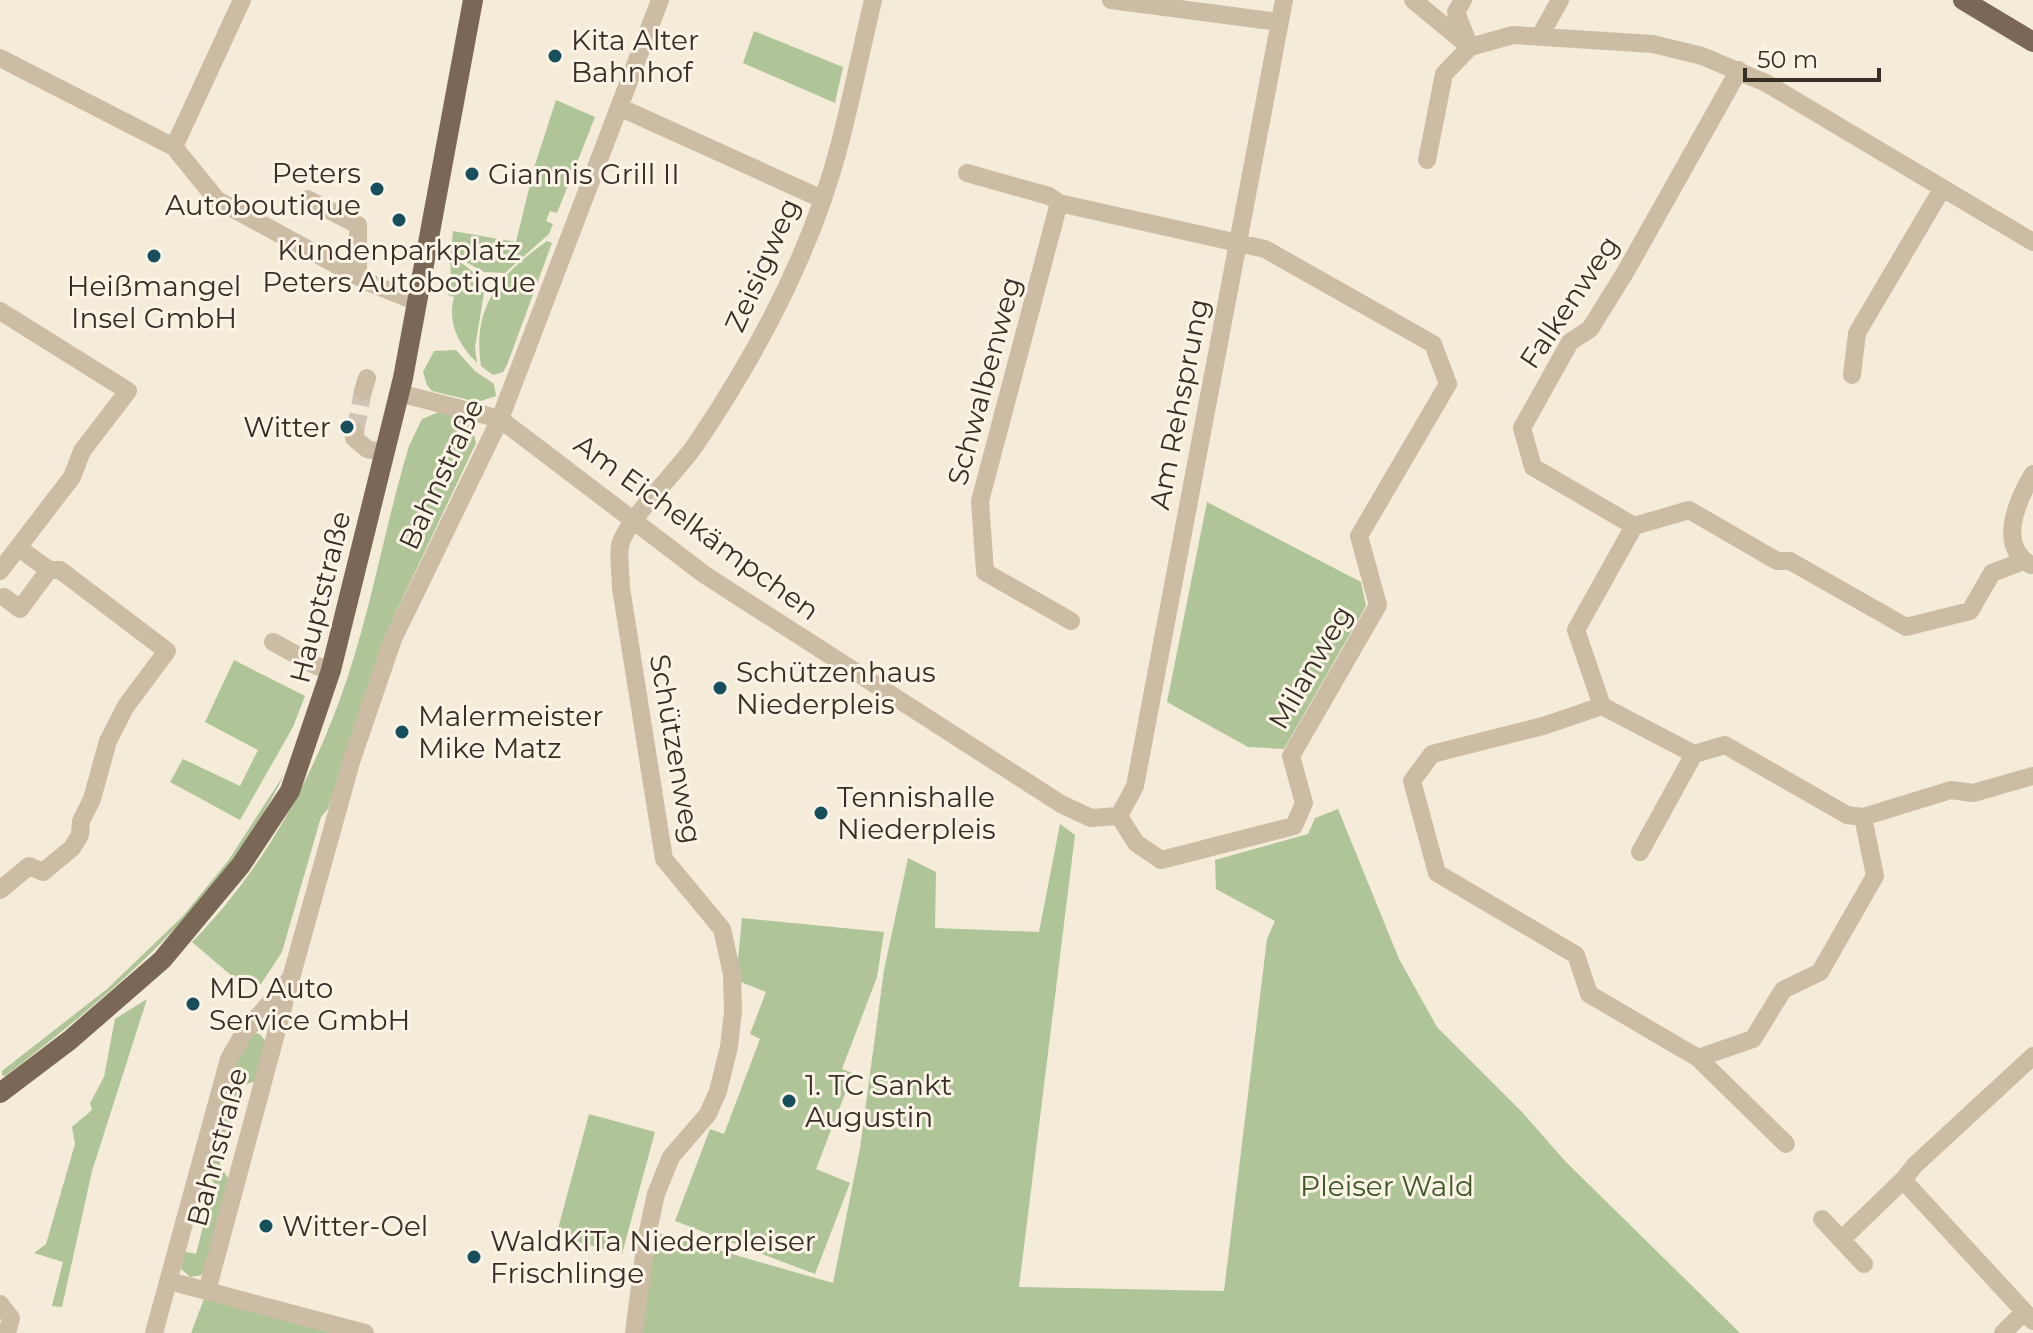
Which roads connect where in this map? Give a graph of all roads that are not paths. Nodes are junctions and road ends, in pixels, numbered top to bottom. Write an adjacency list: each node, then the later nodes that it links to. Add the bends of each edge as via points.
1 (242, 0): 18 (street)
2 (473, 0): 28 (main road, Hauptstraße)
3 (660, 0): 17 (street, Bahnstraße)
4 (873, 0): 23 (street, Zeisigweg)
5 (1111, 0): 11 (street)
6 (1284, 0): 11 (street, Am Rehsprung)
7 (1413, 0): 14 (street)
8 (1463, 0): 14 (street, via 1456,12)
9 (1560, 0): 12 (street)
10 (1963, 0): 13 (main road)
11 (1279, 22): 25 (street, Am Rehsprung)
12 (1540, 36): 14 (street, via 1513,35); 16 (street, via 1653,44)
13 (2033, 42)
14 (1470, 47): 19 (street, via 1444,74)
15 (0, 58): 18 (street)
16 (1739, 70): 21 (street); 37 (street, Falkenweg, via 1626,271 1590,329 1570,342 1522,428 1533,467)
17 (619, 107): 23 (street); 32 (street, Bahnstraße)
18 (178, 153): 27 (street, via 217,200)
19 (1427, 160)
20 (967, 173): 24 (street)
21 (1942, 189): 26 (street); 30 (street, via 1857,333)
22 (307, 199): 27 (street, via 358,225)
23 (822, 199): 36 (street, Zeisigweg, via 779,307 731,393 683,464)
24 (1059, 203): 25 (street); 43 (street, Schwalbenweg, via 980,501 981,543 985,572)
25 (1238, 242): 49 (street, Am Rehsprung, via 1135,786); 49 (street, Milanweg, via 1265,249 1433,344 1448,384 1359,536 1378,605 1291,756 1304,803 1294,826 1161,860 1136,843)
26 (2033, 242)
27 (358, 276): 28 (street)
28 (417, 302): 31 (main road, Hauptstraße)
29 (0, 311): 38 (street, via 128,391)
30 (1852, 375)
31 (399, 393): 32 (street, Am Eichelkämpchen); 34 (main road, Hauptstraße)
32 (500, 419): 36 (street, Am Eichelkämpchen); 53 (street, Bahnstraße, via 393,639 351,762)
33 (355, 432): 34 (street, via 354,438 367,449)
34 (385, 453): 45 (main road, Hauptstraße)
35 (2033, 474): 39 (street, via 2019,497 2012,530 2013,542)
36 (634, 520): 49 (street, Am Eichelkämpchen, via 705,575 1061,804 1091,818); 70 (street, Schützenweg, via 620,543 621,588 664,859 722,929 732,974 733,1012 718,1091 708,1114 671,1157 656,1194)
37 (1634, 526): 39 (street, via 1689,510 1906,627 1970,611 1992,573); 46 (street, via 1576,630)
38 (19, 548): 40 (street); 41 (street)
39 (2028, 564)
40 (49, 570): 42 (street, via 20,609); 52 (street, via 60,570 167,651 126,706 108,741 72,848 43,872 29,866)
41 (0, 571)
42 (1, 597)
43 (1071, 621)
44 (273, 642): 45 (street)
45 (331, 670): 56 (main road, Hauptstraße, via 290,791 241,865 162,960)
46 (1602, 706): 47 (street); 55 (street, via 1432,754 1412,781 1424,827 1437,873 1576,955 1589,994)
47 (1694, 754): 50 (street, via 1725,745 1847,815); 51 (street)
48 (2033, 776): 50 (street, via 1973,793 1951,790)
49 (1119, 816)
50 (1863, 817): 55 (street, via 1875,876 1820,972 1783,990 1753,1039)
51 (1640, 852)
52 (0, 890)
53 (291, 978): 62 (street, Bahnstraße, via 229,1059); 63 (street, Bahnstraße)
54 (2032, 1057): 58 (street)
55 (1698, 1058): 57 (street)
56 (0, 1093)
57 (1786, 1144)
58 (1903, 1180): 60 (street); 65 (street)
59 (1822, 1219): 60 (street)
60 (1841, 1240): 61 (street)
61 (1864, 1264)
62 (169, 1281): 63 (street); 68 (street, Bahnstraße)
63 (207, 1291): 66 (street)
64 (0, 1304): 67 (street, via 11,1318)
65 (2028, 1317): 71 (street)
66 (339, 1330): 69 (street)
67 (7, 1333)
68 (154, 1333)
69 (365, 1333)
70 (634, 1333)
71 (2003, 1333)

